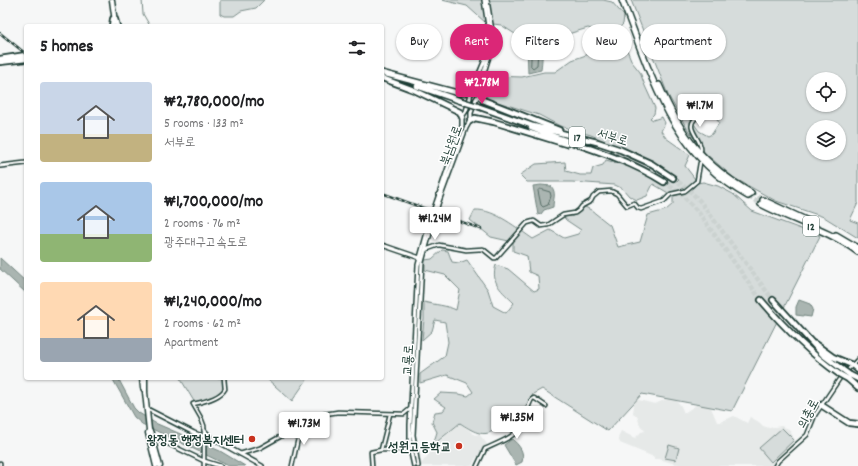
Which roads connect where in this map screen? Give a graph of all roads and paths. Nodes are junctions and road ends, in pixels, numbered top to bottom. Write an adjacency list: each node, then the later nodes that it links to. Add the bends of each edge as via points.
1 (112, 0): 6 (main road)
2 (484, 0): 16 (street, 북남원로, via 488,49)
3 (487, 0): 17 (street, 북남원로, via 492,45)
4 (622, 0): 5 (highway, via 661,98 677,129 710,170 726,183 750,195 710,164 694,147 674,118)
5 (625, 0)
6 (114, 17): 7 (highway)
7 (115, 24)
8 (24, 55): 9 (highway)
9 (0, 59)
10 (24, 59): 11 (highway)
11 (0, 62)
12 (384, 74): 16 (highway, via 458,93)
13 (384, 75): 18 (highway, 서부로 / 17)
14 (384, 79): 18 (highway, 서부로 / 17)
15 (384, 79): 21 (highway, via 460,112)
16 (471, 91): 17 (street, via 476,89); 21 (street, 북남원로)
17 (479, 94): 22 (street, 북남원로); 23 (highway, via 483,100 515,114)
18 (464, 104): 20 (highway, 서부로 / 17, bridge)
19 (711, 104): 24 (street, via 693,121 692,126)
20 (477, 108): 23 (highway, 서부로 / 17, via 533,126); 25 (highway, 서부로 / 17)
21 (463, 119): 22 (street, via 465,122); 31 (street, 북남원로)
22 (470, 121): 25 (highway, via 475,118 494,122); 31 (street, 북남원로)
23 (597, 142): 29 (highway, 서부로 / 17, via 636,156)
24 (702, 150)
25 (625, 161): 30 (highway, 서부로 / 17)
26 (24, 163): 28 (street)
27 (700, 163): 34 (street, via 697,181 685,191 671,194 664,201 642,209 634,203 627,206 611,191 599,192 575,213 563,215 548,225 541,226 534,221 527,223 496,258 483,249 466,250 439,245)
28 (0, 166)
29 (673, 178)
30 (664, 182)
31 (437, 204): 34 (street, bridge)
32 (384, 246): 36 (street)
33 (858, 248): 35 (highway, 12, via 817,225 762,202)
34 (423, 249): 36 (street); 37 (street)
35 (858, 252)
36 (410, 255): 37 (street)
37 (421, 258): 56 (street, 교룡로); 81 (street, 교룡로, via 413,435)
38 (761, 300): 44 (highway, via 812,353)
39 (773, 300): 40 (highway)
40 (808, 338): 42 (highway, via 833,357); 44 (highway)
41 (858, 359): 42 (street, 의총로)
42 (852, 365): 43 (highway); 53 (street, 의총로)
43 (858, 370)
44 (841, 372): 45 (highway, bridge)
45 (849, 377): 46 (highway); 50 (highway); 51 (highway)
46 (858, 379)
47 (142, 380): 52 (main road)
48 (145, 380): 52 (main road)
49 (224, 380): 66 (street, via 225,389 222,394 193,404 202,420)
50 (858, 384)
51 (858, 388)
52 (145, 392): 55 (main road)
53 (822, 403): 62 (highway, via 849,420); 63 (highway, via 849,423); 83 (street, 의총로, via 814,415 807,435)
54 (546, 406): 82 (street, via 532,399 524,421 516,432 499,444 485,449)
55 (146, 409): 57 (street); 60 (main road)
56 (410, 409): 59 (street); 61 (street, 교룡로)
57 (156, 414): 60 (street); 68 (street)
58 (390, 414): 59 (street); 64 (street, via 338,412 320,415); 70 (street)
59 (404, 414): 61 (street)
60 (147, 417): 65 (main road)
61 (410, 420): 71 (street, 교룡로)
62 (858, 420)
63 (858, 424)
64 (301, 425): 72 (street, via 260,448); 78 (street)
65 (149, 430): 67 (main road); 74 (main road)
66 (204, 430): 68 (street); 69 (street)
67 (151, 436): 73 (street); 74 (main road)
68 (204, 436): 69 (street); 73 (street)
69 (213, 439): 72 (street)
70 (381, 450): 71 (street); 79 (street, via 371,452)
71 (411, 450): 80 (street, 교룡로)
72 (240, 454): 77 (street)
73 (204, 460): 75 (street); 76 (street)
74 (157, 464)
75 (204, 466)
76 (220, 466)
77 (262, 466)
78 (292, 466)
79 (372, 466)
80 (414, 466)
81 (418, 466)
82 (477, 466)
83 (775, 466)

